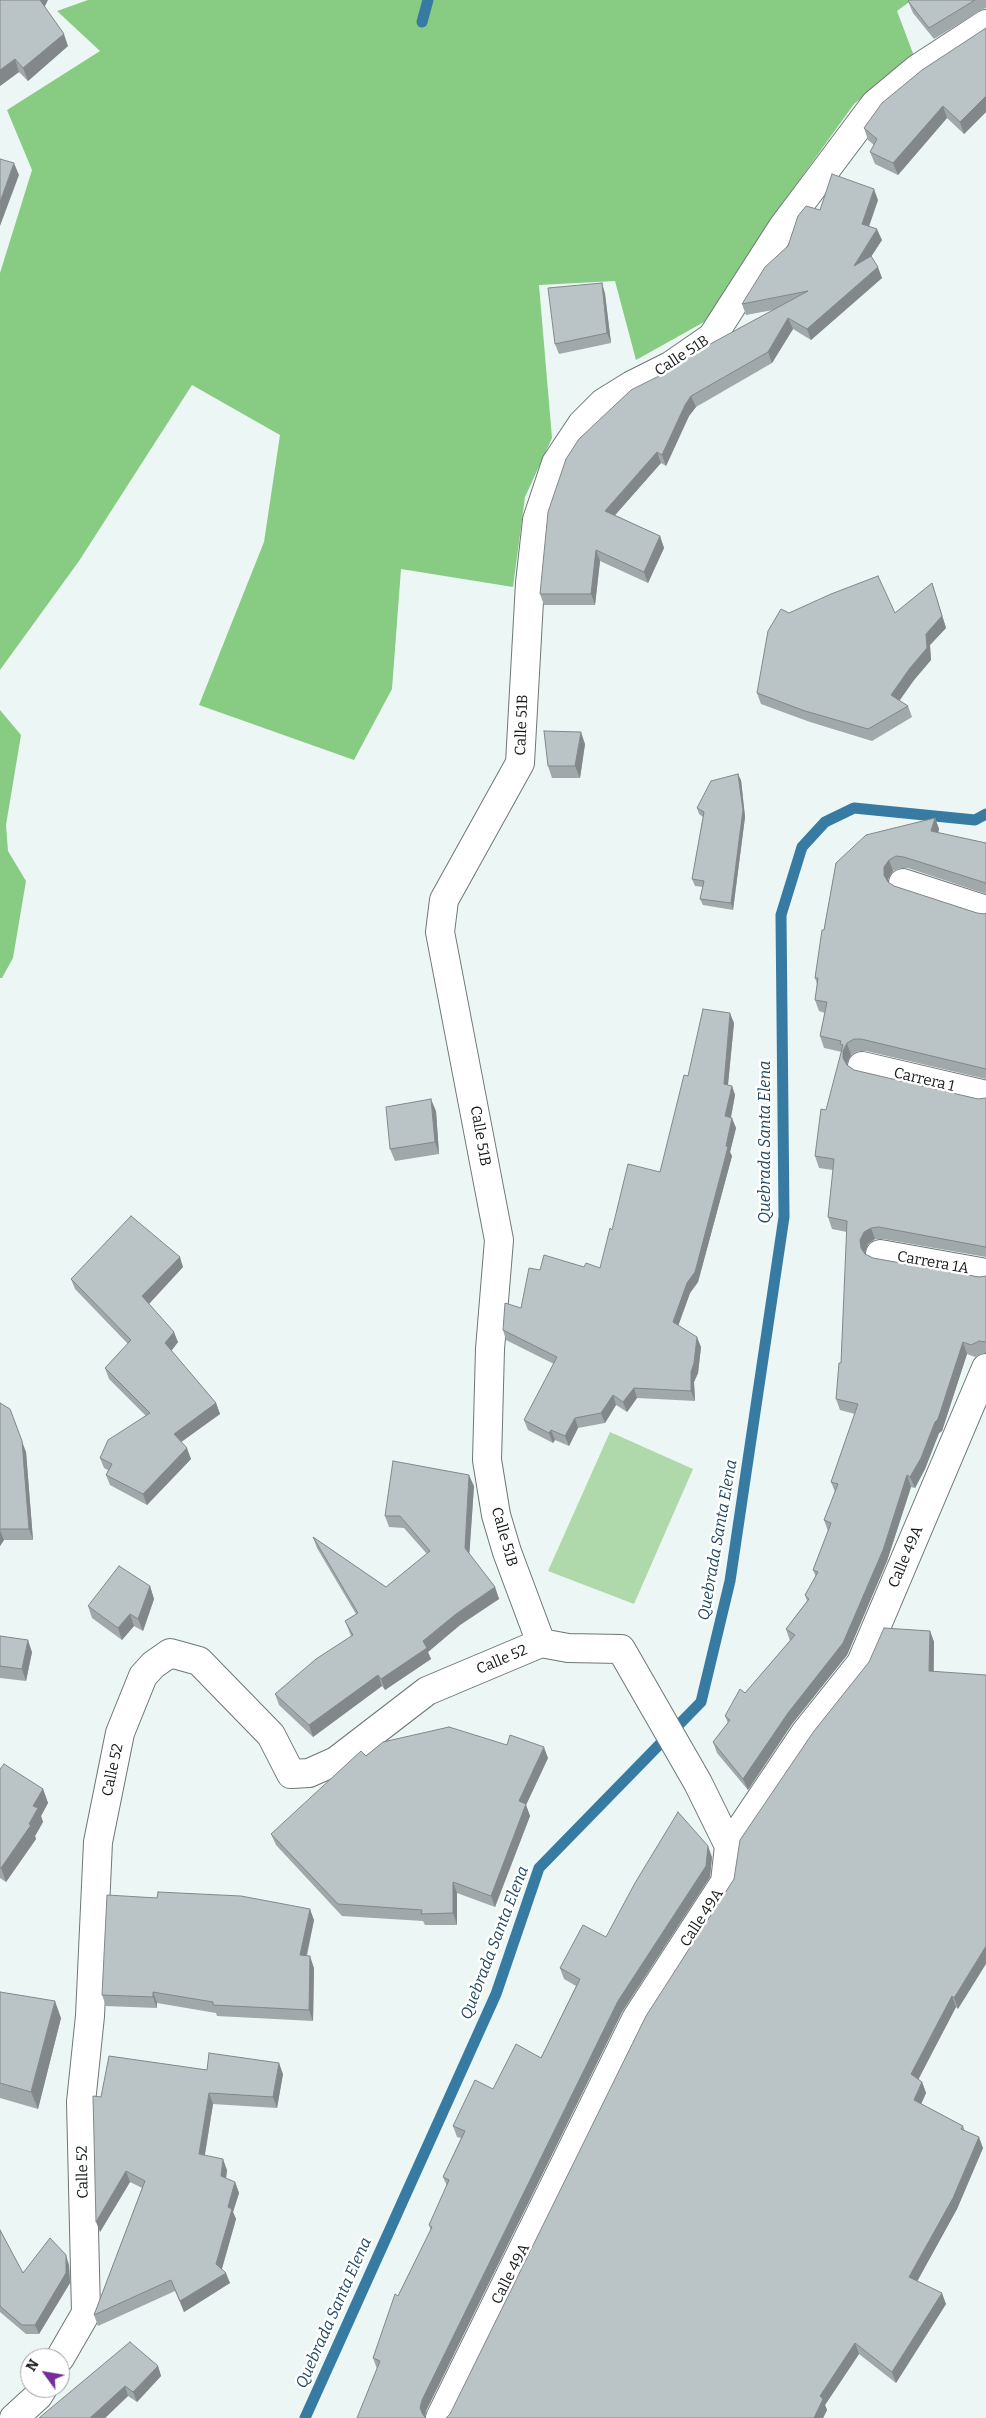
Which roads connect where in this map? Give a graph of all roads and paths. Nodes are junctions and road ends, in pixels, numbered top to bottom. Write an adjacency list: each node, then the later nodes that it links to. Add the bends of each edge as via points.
1 (986, 24): 9 (street, Calle 51B, via 917,69 875,104 782,228 712,337 670,366 603,403 582,424 556,463 537,520 529,593 520,763 444,900 440,932 499,1240 490,1349 487,1460 496,1515)
2 (902, 884): 3 (street)
3 (986, 910)
4 (862, 1066): 5 (street, Carrera 1)
5 (986, 1095)
6 (880, 1254): 7 (street, Carrera 1A)
7 (986, 1273)
8 (986, 1368): 10 (street, Calle 49A, via 861,1663 805,1733)
9 (541, 1643): 10 (street, via 568,1648 621,1649 698,1784); 11 (street, Calle 52, via 427,1691 336,1761 310,1773 291,1774 271,1735 199,1662 170,1653 153,1664 143,1676 120,1733 98,1842 90,2016 81,2102 86,2313)
10 (729, 1846): 14 (street, Calle 49A, via 726,1882 636,2019)
11 (66, 2348)
12 (36, 2398): 13 (street)
13 (14, 2418)
14 (440, 2418)

